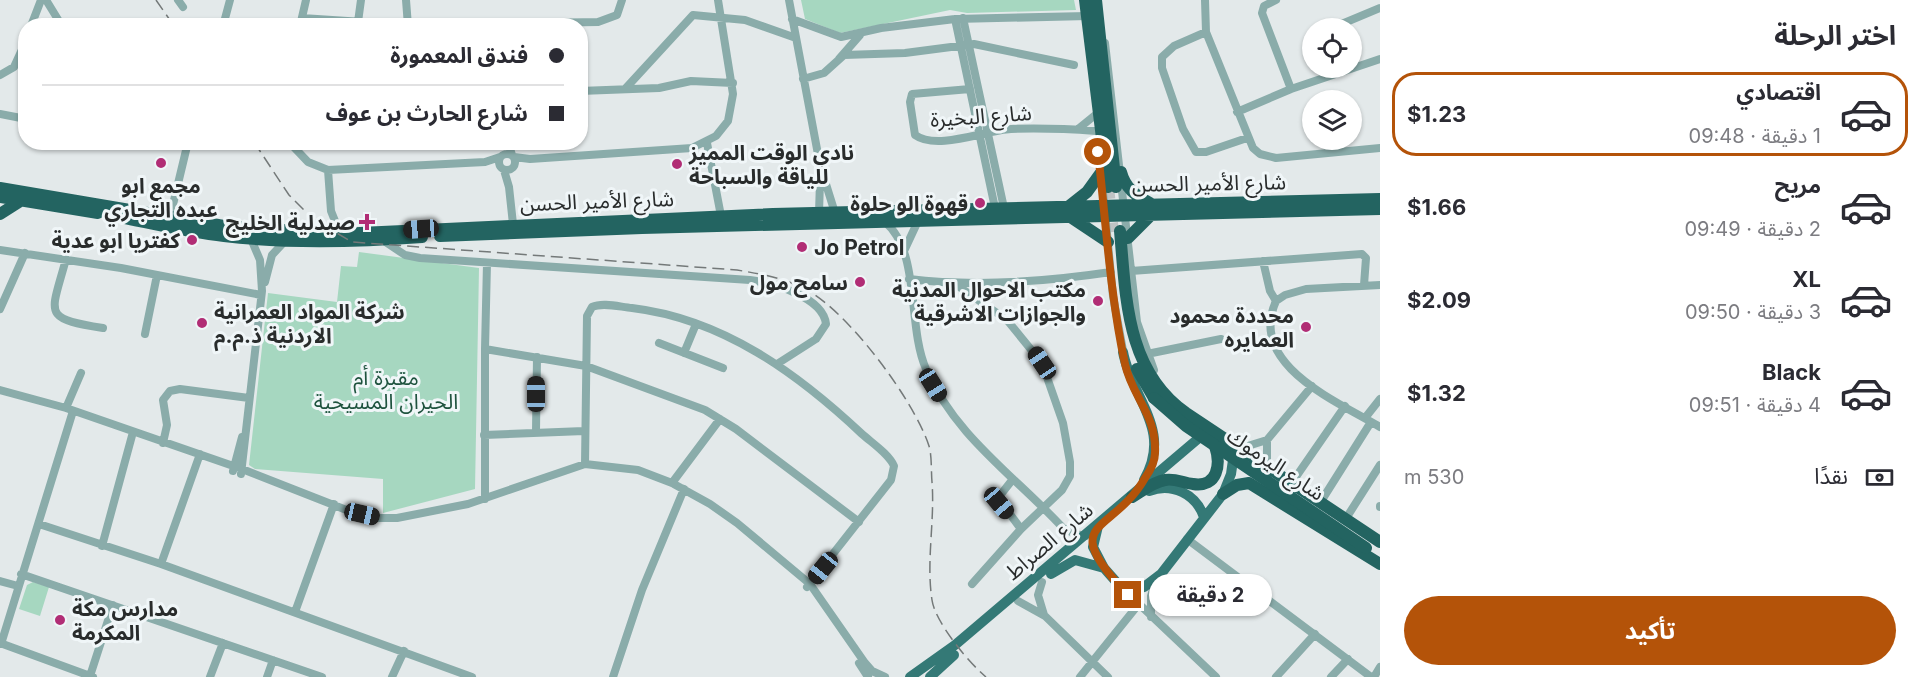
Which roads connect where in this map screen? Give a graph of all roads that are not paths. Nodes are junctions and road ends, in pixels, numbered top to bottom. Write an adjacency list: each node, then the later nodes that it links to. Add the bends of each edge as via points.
1 (28, 0): 14 (street)
2 (230, 0): 19 (street)
3 (306, 0): 20 (street)
4 (361, 0): 21 (street)
5 (406, 0): 22 (street)
6 (621, 0): 26 (street, via 620,10 610,19)
7 (718, 0): 16 (street)
8 (789, 0): 25 (street)
9 (1085, 0): 27 (highway)
10 (1096, 0): 27 (highway)
11 (1104, 0): 27 (highway)
12 (1205, 0): 29 (street)
13 (1276, 0): 43 (street, via 1264,6 1262,13)
14 (42, 1): 17 (street); 18 (street)
15 (1380, 8): 24 (street)
16 (721, 16): 30 (street, via 750,21); 40 (street); 41 (street, via 693,15)
17 (35, 18)
18 (56, 18)
19 (225, 18)
20 (302, 18)
21 (359, 18)
22 (407, 18)
23 (959, 18): 27 (street); 28 (street); 31 (street)
24 (1356, 18)
25 (792, 19): 28 (street, via 841,37); 30 (street)
26 (588, 22)
27 (1094, 22): 47 (street, via 1087,44); 61 (street, via 1108,57); 64 (highway)
28 (864, 32): 33 (street)
29 (1206, 32): 45 (street); 52 (street, via 1174,46 1162,57 1162,68 1183,129 1196,152)
30 (796, 38): 39 (street)
31 (964, 45): 33 (street, via 847,55); 36 (street, via 980,44); 42 (street); 51 (street)
32 (18, 59): 37 (street, via 14,68)
33 (839, 59): 39 (street, via 824,73)
34 (1380, 60): 35 (street)
35 (1362, 64)
36 (1074, 65)
37 (0, 75)
38 (1320, 78): 43 (street)
39 (803, 79): 59 (street)
40 (733, 83): 41 (street, via 691,81 667,87); 53 (street, via 728,121)
41 (625, 89): 44 (street)
42 (970, 89): 51 (street); 51 (street, شارع البخيرة, via 912,94 912,129 924,139)
43 (1291, 89): 45 (street)
44 (588, 91)
45 (1237, 112): 52 (street)
46 (0, 114): 48 (street)
47 (1094, 116): 49 (street); 50 (street)
48 (18, 117)
49 (1078, 129): 50 (street, شارع البخيرة); 51 (street, شارع البخيرة, via 1013,129)
50 (1096, 131): 62 (street)
51 (984, 135): 68 (street)
52 (1247, 138): 54 (street, via 1260,154 1276,158)
53 (708, 142): 58 (street, via 692,148); 76 (street)
54 (1380, 148)
55 (186, 150): 77 (street)
56 (297, 150): 60 (street, via 308,162)
57 (507, 150): 58 (street)
58 (507, 162): 60 (street); 80 (street)
59 (820, 165): 74 (street); 75 (street)
60 (328, 170): 82 (street, via 331,211)
61 (1121, 172): 64 (street); 69 (highway, via 1124,182)
62 (1100, 174): 64 (street); 72 (highway)
63 (0, 188): 77 (highway, شارع الأمير الحسن)
64 (1112, 189): 71 (street, شارع اليرموك); 81 (street)
65 (0, 197): 67 (highway, شارع الأمير الحسن)
66 (1380, 199): 69 (highway, شارع الأمير الحسن)
67 (22, 200): 73 (highway); 83 (highway, شارع الأمير الحسن)
68 (999, 208): 72 (highway, شارع الأمير الحسن); 75 (highway, شارع الأمير الحسن)
69 (1152, 209): 70 (highway, شارع الأمير الحسن); 81 (highway, شارع الأمير الحسن); 81 (highway)
70 (1380, 209)
71 (1106, 210): 72 (highway, شارع الأمير الحسن); 81 (highway, شارع الأمير الحسن); 81 (street, شارع اليرموك)
72 (1068, 212): 78 (highway, شارع الأمير الحسن); 81 (highway, via 1085,224)
73 (0, 213)
74 (819, 213): 75 (highway, شارع الأمير الحسن); 76 (highway, شارع الأمير الحسن)
75 (835, 213)
76 (721, 216): 80 (highway, شارع الأمير الحسن)
77 (170, 217): 82 (highway, شارع الأمير الحسن)
78 (918, 221): 79 (highway, شارع الأمير الحسن); 87 (street)
79 (885, 222): 85 (highway, شارع الأمير الحسن, via 642,228); 87 (street)
80 (513, 224): 82 (highway, شارع الأمير الحسن)
81 (1119, 227): 92 (street, شارع اليرموك); 93 (street, شارع اليرموك); 115 (highway, شارع اليرموك, via 1125,333); 120 (highway, شارع اليرموك, via 1127,310 1134,337 1148,374)
82 (342, 238): 84 (highway, شارع الأمير الحسن); 85 (highway, شارع الأمير الحسن)
83 (250, 239): 84 (highway, شارع الأمير الحسن); 99 (street, via 260,260)
84 (285, 241): 99 (street, via 272,255)
85 (384, 241): 91 (street, via 410,257)
86 (2, 249): 88 (street)
87 (904, 251): 95 (street)
88 (25, 253): 89 (street); 101 (street)
89 (66, 259): 94 (street); 103 (street, via 55,301 56,314 62,320)
90 (1263, 261): 92 (street); 97 (street, via 1362,254); 100 (street)
91 (488, 263): 107 (street); 112 (street, via 750,280 780,286 813,304 825,316 826,324 816,339)
92 (1131, 271): 110 (street, شارع اليرموك, via 1137,322)
93 (1111, 272): 96 (street); 108 (street, شارع اليرموك)
94 (158, 275): 99 (street); 104 (street)
95 (909, 279): 96 (street); 141 (street, via 918,345 933,385 964,430)
96 (955, 284): 150 (street, via 1007,320 1034,352 1049,378 1063,423 1070,469 1067,483)
97 (1364, 285): 98 (street); 100 (street, via 1306,290)
98 (1380, 285)
99 (261, 293): 121 (street)
100 (1276, 301): 117 (street, via 1269,328 1271,340 1283,362)
101 (0, 308)
102 (696, 324): 109 (street); 112 (street); 113 (street, via 646,310 595,306 587,316)
103 (103, 328)
104 (145, 334)
105 (1221, 339): 110 (street)
106 (659, 343): 109 (street)
107 (484, 349): 111 (street); 131 (street)
108 (1123, 352): 115 (street, شارع اليرموك); 146 (main road, via 1129,377 1153,430 1155,458)
109 (684, 353): 114 (street)
110 (1147, 354): 120 (street, شارع اليرموك)
111 (537, 357): 113 (street); 128 (street)
112 (777, 364): 153 (street, via 893,462 893,476)
113 (586, 366): 124 (street, via 653,389); 129 (street)
114 (723, 368)
115 (1134, 370): 134 (highway, شارع اليرموك, bridge, via 1154,398)
116 (81, 373): 123 (street)
117 (1312, 386): 122 (street); 132 (street)
118 (0, 390): 123 (street)
119 (1380, 399): 125 (street)
120 (1171, 402): 127 (highway, شارع اليرموك)
121 (248, 403): 133 (street, via 180,389 170,391 163,399 167,425); 140 (street)
122 (1345, 406): 125 (street); 143 (street)
123 (70, 409): 130 (street); 154 (street)
124 (720, 419): 142 (street); 153 (street)
125 (1368, 420): 126 (street); 148 (street)
126 (1380, 427)
127 (1209, 429): 135 (highway, شارع اليرموك); 146 (main road, شارع الصراط)
128 (536, 431): 129 (street); 131 (street)
129 (584, 431): 137 (street)
130 (133, 432): 133 (street); 161 (street)
131 (484, 435): 147 (street)
132 (1267, 440): 135 (street); 139 (street)
133 (163, 443): 136 (street)
134 (1215, 446): 146 (highway, via 1220,460 1212,479 1203,484 1166,479); 163 (highway, شارع اليرموك, bridge)
135 (1236, 448): 139 (highway, شارع اليرموك); 145 (main road)
136 (199, 456): 140 (street); 164 (street)
137 (585, 464): 142 (street, via 638,470); 147 (street)
138 (1380, 465): 152 (street)
139 (1267, 468): 143 (highway, شارع اليرموك)
140 (237, 470): 149 (street)
141 (1013, 479): 150 (street); 157 (street, via 998,501)
142 (672, 483): 144 (street)
143 (1291, 484): 148 (highway, شارع اليرموك)
144 (684, 489): 172 (street, via 737,523); 195 (street, via 642,590)
145 (1223, 494): 151 (main road); 165 (highway, via 1249,483)
146 (1132, 496): 151 (main road, via 1173,487 1195,501); 155 (main road, شارع الصراط)
147 (485, 499): 149 (street, via 397,518 375,518)
148 (1320, 503): 152 (highway, شارع اليرموك)
149 (333, 506): 178 (street)
150 (1045, 508): 156 (street); 157 (street)
151 (1204, 517): 159 (main road)
152 (1345, 519): 160 (highway, شارع اليرموك)
153 (859, 522): 172 (street)
154 (39, 524): 161 (street); 167 (street)
155 (1098, 526): 158 (main road, شارع الصراط); 166 (main road, via 1093,547)
156 (1064, 528): 158 (street); 162 (street, via 1066,543)
157 (1021, 529): 171 (street)
158 (1087, 536): 162 (main road, شارع الصراط)
159 (1187, 538): 170 (main road); 181 (street)
160 (1380, 542)
161 (102, 546): 164 (street)
162 (1062, 557): 198 (main road, شارع الصراط)
163 (1380, 557)
164 (161, 564): 178 (street)
165 (1380, 564)
166 (1104, 568): 169 (main road, شارع الصراط, via 1088,561 1070,561); 173 (main road)
167 (21, 574): 174 (street); 176 (street)
168 (0, 581): 174 (street)
169 (1042, 582): 175 (main road, شارع الصراط); 179 (street, via 1038,595)
170 (1155, 582): 173 (main road, via 1138,589); 180 (street)
171 (972, 584)
172 (809, 585): 196 (street); 197 (street, via 865,663)
173 (1119, 585): 177 (street)
174 (18, 586): 183 (street)
175 (1018, 601): 179 (street); 199 (main road, شارع الصراط)
176 (113, 605): 182 (street); 189 (street)
177 (1138, 605): 180 (street); 187 (street)
178 (295, 612): 184 (street)
179 (1045, 616): 187 (street)
180 (1151, 617): 202 (street)
181 (1315, 634): 185 (street); 203 (street)
182 (223, 643): 186 (street); 190 (street)
183 (1, 644): 189 (street)
184 (404, 651): 193 (street); 194 (street)
185 (1348, 659): 204 (street); 205 (street)
186 (273, 660): 191 (street); 192 (street)
187 (1093, 662): 200 (street); 201 (street)
188 (1380, 667): 205 (street)
189 (92, 676)
190 (210, 677)
191 (267, 677)
192 (322, 677)
193 (392, 677)
194 (471, 677)
195 (613, 677)
196 (868, 677)
197 (885, 677)
198 (910, 677)
199 (930, 677)
200 (1080, 677)
201 (1108, 677)
202 (1216, 677)
203 (1276, 677)
204 (1331, 677)
205 (1373, 677)

